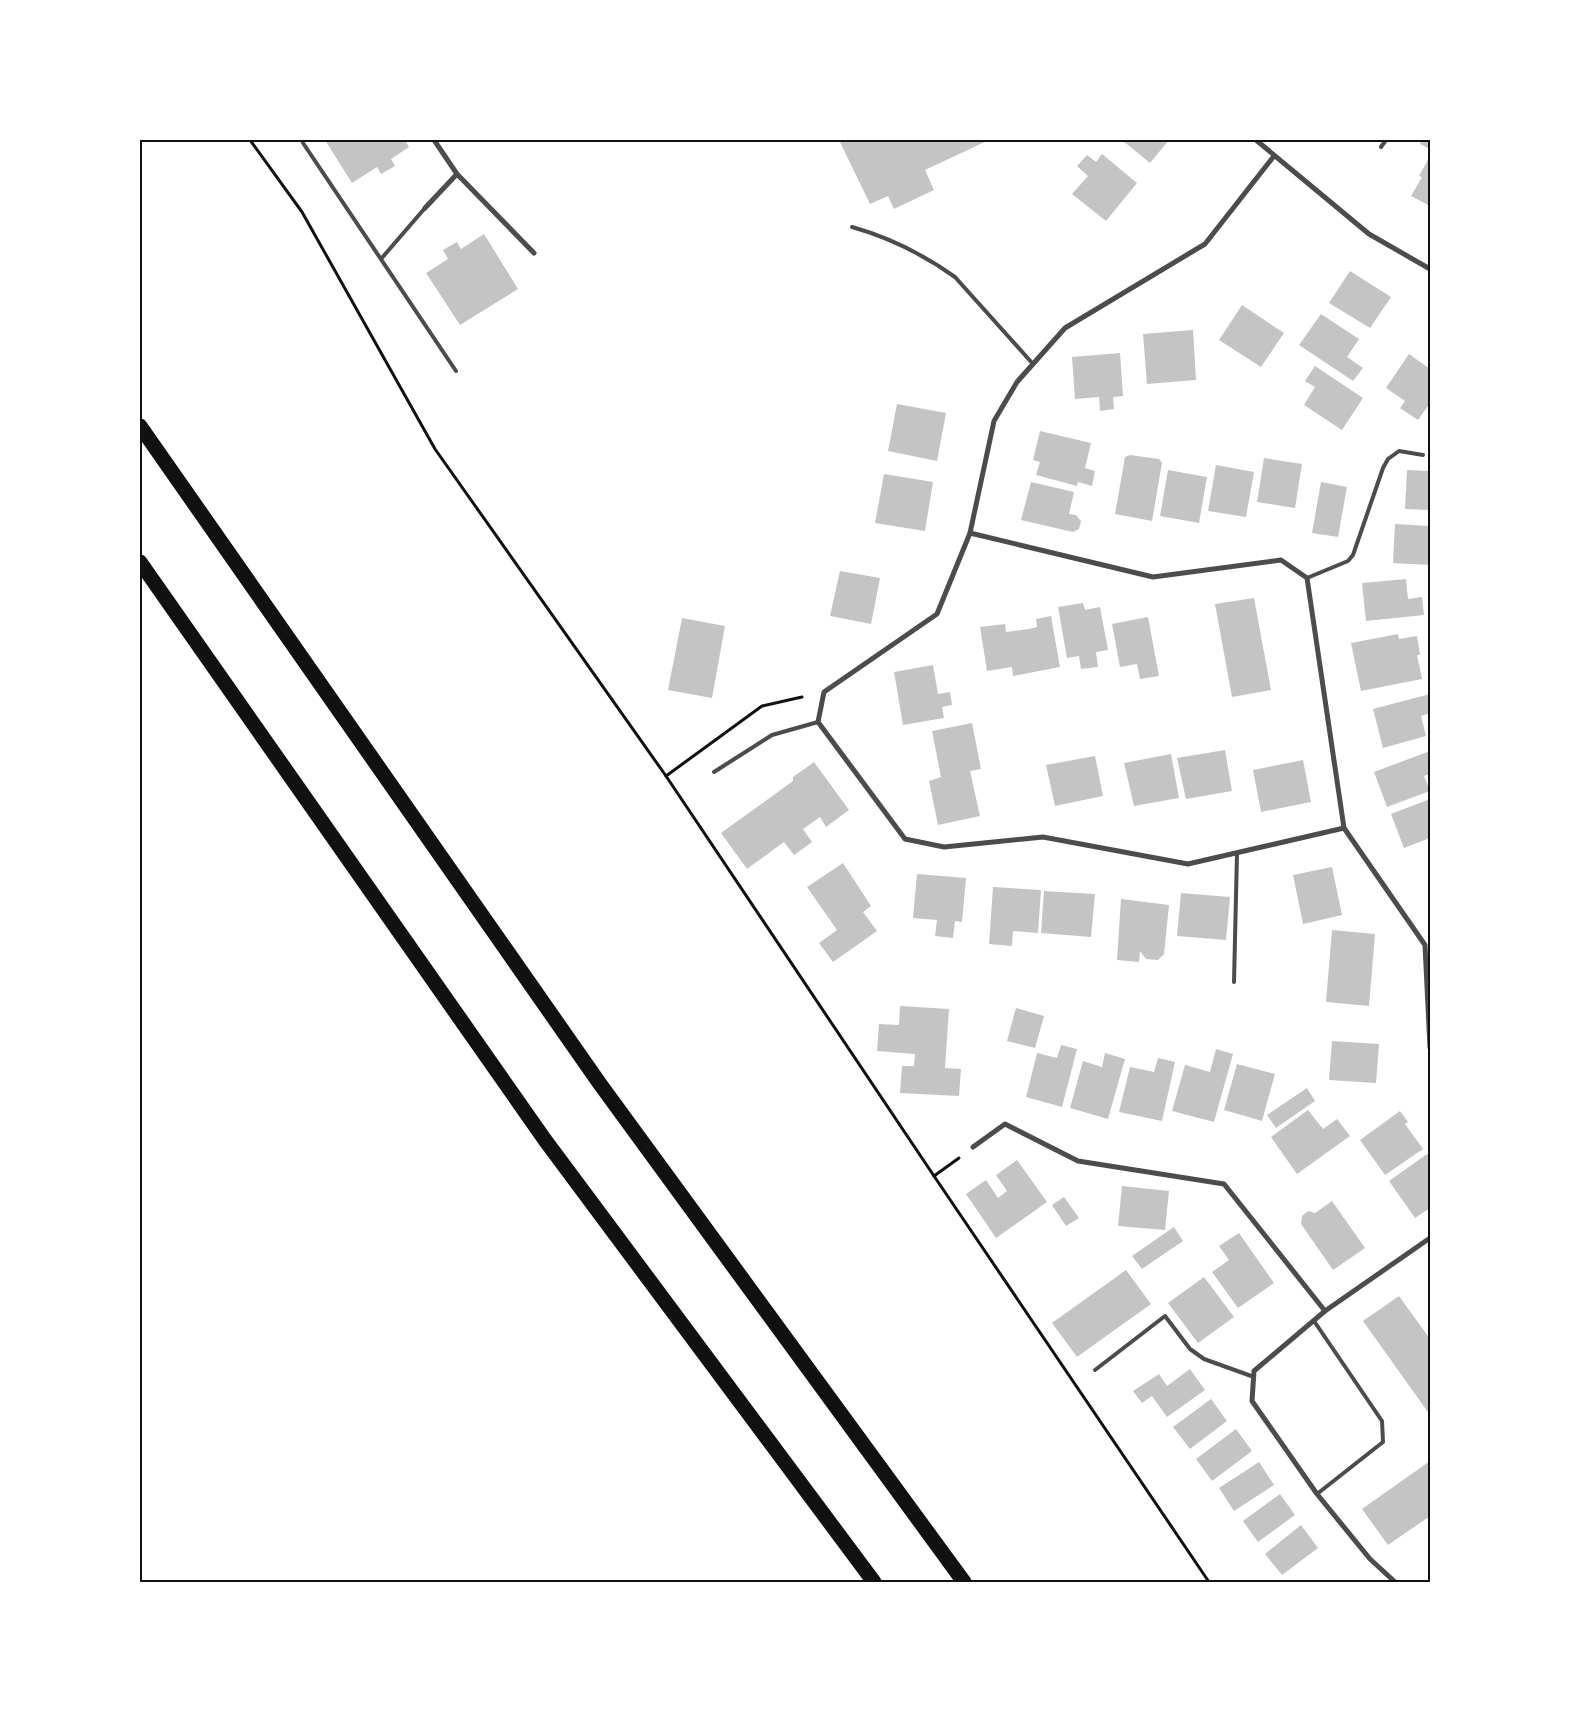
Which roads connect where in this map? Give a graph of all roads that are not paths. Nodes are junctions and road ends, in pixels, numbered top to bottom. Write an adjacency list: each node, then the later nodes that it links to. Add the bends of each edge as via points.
1 (434, 140): 7 (street)
2 (1256, 140): 6 (street)
3 (1386, 140): 5 (lane)
4 (303, 143): 11 (lane)
5 (1382, 147)
6 (1274, 156): 12 (street, via 1369,234); 13 (street, via 1204,244 1065,328)
7 (457, 174): 8 (street); 10 (street)
8 (425, 208): 11 (lane)
9 (852, 227): 13 (lane, via 875,234 955,277)
10 (534, 254)
11 (381, 259): 14 (lane)
12 (1430, 269)
13 (1034, 364): 17 (street, via 1017,382 994,421)
14 (456, 371)
15 (140, 426): 34 (highway, via 600,1084)
16 (1423, 455): 19 (lane, via 1398,451 1388,459 1353,555 1348,561)
17 (970, 533): 19 (street, via 1153,577 1281,560); 20 (street, via 937,614 824,692)
18 (140, 562): 33 (highway, via 546,1140)
19 (1307, 578): 22 (street)
20 (818, 722): 21 (lane, via 772,735); 23 (street, via 906,839 944,847 1043,837 1188,864)
21 (714, 772)
22 (1344, 828): 23 (street); 25 (street, via 1425,945)
23 (1237, 853): 24 (lane)
24 (1234, 982)
25 (1430, 1048)
26 (973, 1147): 28 (street, via 1005,1124 1078,1161 1224,1184)
27 (1430, 1238): 28 (street)
28 (1325, 1311): 29 (street)
29 (1314, 1321): 31 (street, via 1254,1371); 32 (lane, via 1382,1421 1383,1442)
30 (1095, 1370): 31 (lane, via 1165,1316 1190,1349 1204,1359)
31 (1254, 1377): 32 (street, via 1252,1401)
32 (1317, 1494): 35 (street, via 1370,1559)
33 (874, 1582)
34 (964, 1582)
35 (1395, 1582)

